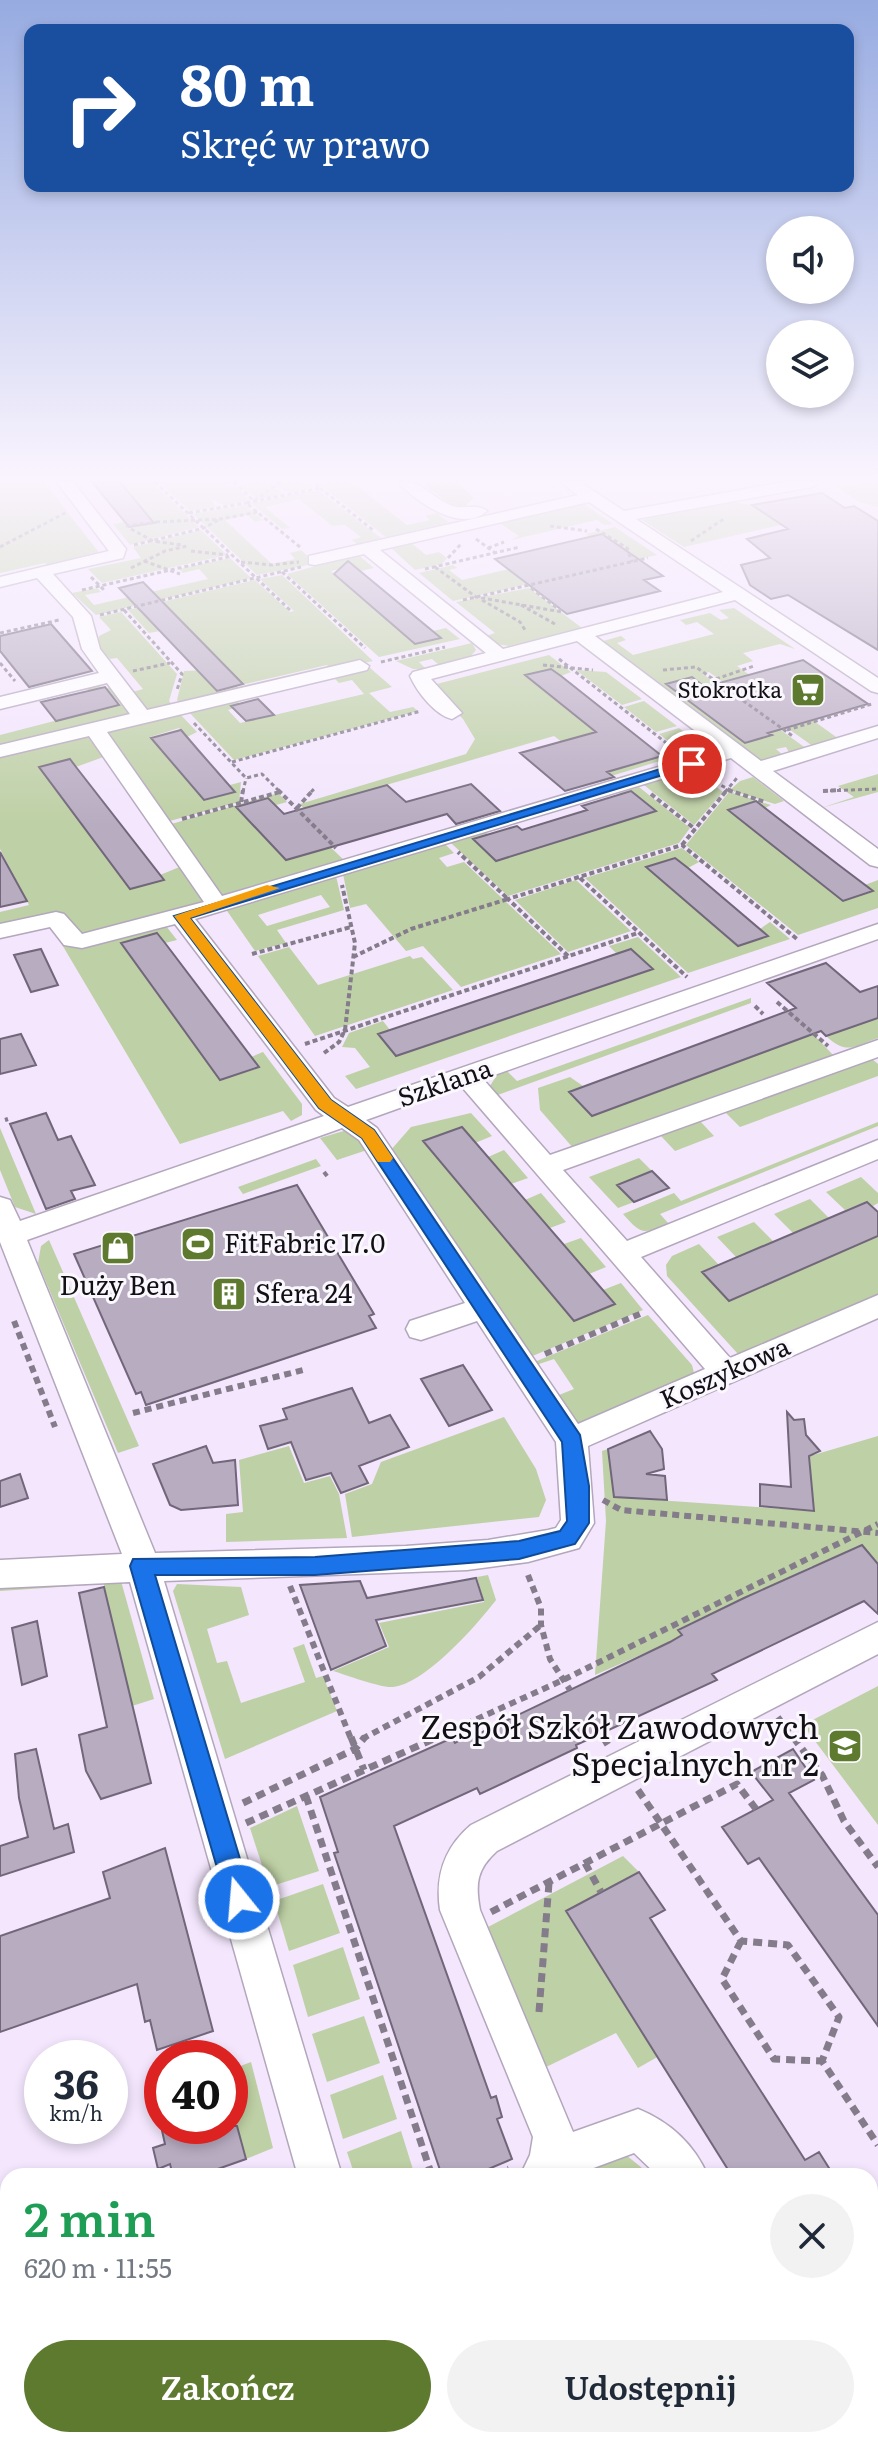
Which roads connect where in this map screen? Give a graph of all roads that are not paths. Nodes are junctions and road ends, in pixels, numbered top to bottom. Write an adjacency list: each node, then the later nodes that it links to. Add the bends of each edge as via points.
1 (47, 596): 6 (street)
2 (64, 596): 6 (street)
3 (427, 596): 8 (street)
4 (728, 596): 7 (street)
5 (740, 596): 11 (street)
6 (60, 600): 10 (street, via 92,632 91,649)
7 (580, 634): 8 (street, via 545,649); 18 (street)
8 (499, 655): 13 (street, via 420,676)
9 (365, 659): 14 (street)
10 (111, 676): 12 (street); 14 (street)
11 (875, 689)
12 (0, 703)
13 (449, 709)
14 (142, 717): 15 (street)
15 (96, 731): 17 (street); 23 (street)
16 (878, 732): 19 (street)
17 (0, 751)
18 (734, 751): 19 (street); 23 (street)
19 (757, 769): 21 (street)
20 (813, 786): 21 (street)
21 (780, 797): 22 (street)
22 (878, 860)
23 (217, 905): 24 (street)
24 (181, 916): 25 (street, via 82,941 72,940 56,919); 29 (street, via 325,1104)
25 (0, 931)
26 (878, 931): 28 (street, Szklana)
27 (878, 1048): 31 (street)
28 (466, 1076): 29 (street, Szklana); 31 (street)
29 (347, 1117): 32 (street, Szklana); 35 (street, via 368,1134)
30 (878, 1149): 33 (street)
31 (544, 1167): 33 (street)
32 (6, 1221): 39 (street, via 132,1531)
33 (622, 1254): 37 (street)
34 (878, 1306): 37 (street, Koszykowa)
35 (484, 1308): 36 (street); 38 (street)
36 (421, 1329)
37 (725, 1372): 38 (street, Koszykowa)
38 (572, 1440): 39 (street, via 578,1523 567,1538 519,1550 315,1566)
39 (141, 1566): 40 (street); 42 (street, via 226,1820)
40 (0, 1574)
41 (878, 1637): 43 (street, via 471,1849 456,1875 458,1902 554,2137)
42 (318, 2168)
43 (536, 2168): 44 (street, via 638,2130 661,2145)
44 (680, 2168)

